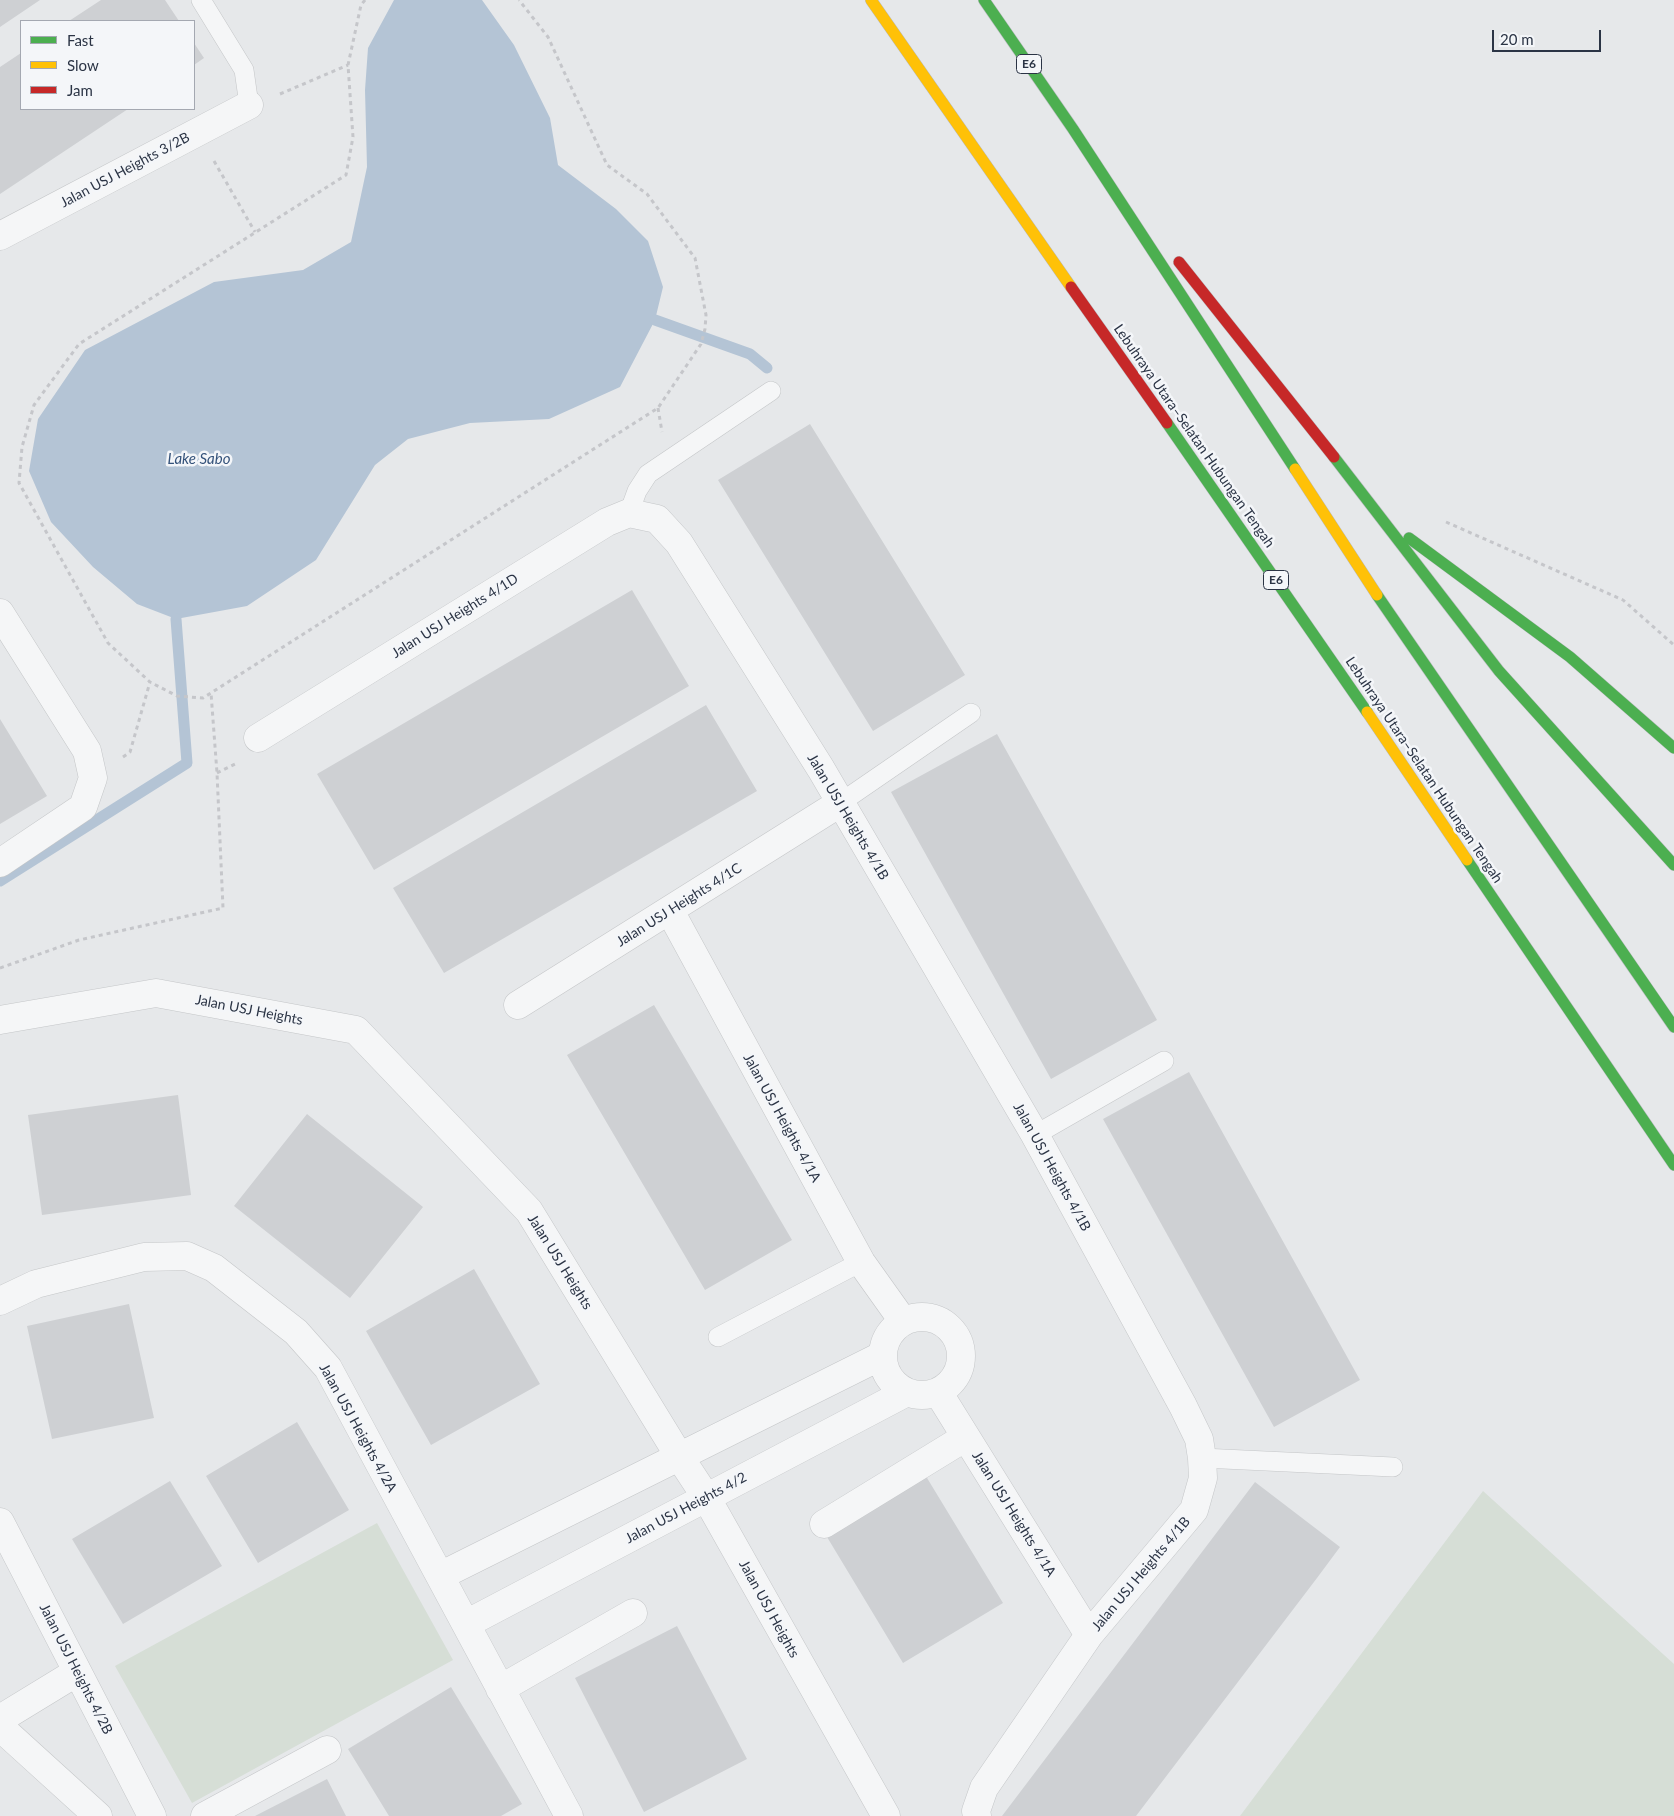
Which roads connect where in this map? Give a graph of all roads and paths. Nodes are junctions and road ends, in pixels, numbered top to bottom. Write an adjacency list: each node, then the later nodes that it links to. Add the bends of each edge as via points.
1 (200, 0): 7 (lane, via 244,70)
2 (366, 0): 6 (path, via 361,4)
3 (519, 0): 21 (path, via 548,36 607,165 647,194 695,258 706,315 701,344 658,408)
4 (871, 0): 36 (highway, Lebuhraya Utara–Selatan Hubungan Tengah / E6, via 1321,644)
5 (984, 0): 8 (highway, E6)
6 (348, 65): 7 (path); 11 (path, via 354,137 346,174)
7 (249, 105): 9 (street, Jalan USJ Heights 3/2B)
8 (1073, 129): 10 (highway); 33 (highway, E6, via 1384,606)
9 (197, 133): 11 (path); 12 (street, Jalan USJ Heights 3/2B)
10 (1148, 222)
11 (255, 232): 20 (path, via 79,344 34,405 22,447 18,483 108,643)
12 (0, 236)
13 (1172, 254): 16 (highway)
14 (771, 391): 15 (lane, via 648,474)
15 (629, 513): 23 (street, Jalan USJ Heights 4/1D, via 607,522); 26 (street, Jalan USJ Heights 4/1B, via 657,519 680,543)
16 (1384, 520): 24 (highway, via 1570,657); 28 (highway, via 1499,671)
17 (1442, 520): 19 (path, via 1623,600)
18 (0, 613): 25 (street, via 87,751)
19 (1674, 645)
20 (150, 682): 21 (path, via 177,696 203,698); 25 (path, via 130,752)
21 (210, 692): 30 (path, via 223,908 79,940)
22 (971, 713): 26 (lane)
23 (258, 738)
24 (1674, 748)
25 (93, 778): 27 (street, via 83,807)
26 (840, 803): 29 (street, Jalan USJ Heights 4/1C); 35 (street, Jalan USJ Heights 4/1B)
27 (0, 863)
28 (1674, 865)
29 (670, 911): 31 (street, Jalan USJ Heights 4/1C); 37 (street, Jalan USJ Heights 4/1A)
30 (0, 968)
31 (518, 1006)
32 (0, 1020): 45 (street, Jalan USJ Heights, via 156,992 356,1030 529,1211)
33 (1674, 1027)
34 (1164, 1061): 35 (lane)
35 (1036, 1135): 46 (street, Jalan USJ Heights 4/1B, via 1183,1406 1199,1439)
36 (1674, 1165)
37 (861, 1262): 39 (street, Jalan USJ Heights 4/1A); 40 (lane)
38 (0, 1300): 51 (street, Jalan USJ Heights 4/2A, via 36,1284 144,1257 188,1256 214,1268 296,1332 328,1368)
39 (902, 1321): 41 (street, via 885,1342); 43 (street, via 914,1317 934,1318 950,1328 958,1338 962,1350 957,1375)
40 (718, 1337)
41 (883, 1354): 42 (street, via 889,1377); 45 (street)
42 (907, 1392): 43 (street, via 917,1395); 48 (street, Jalan USJ Heights 4/2)
43 (938, 1392): 44 (street, Jalan USJ Heights 4/1A)
44 (966, 1437): 50 (street); 54 (street, Jalan USJ Heights 4/1A)
45 (678, 1456): 48 (street, Jalan USJ Heights); 51 (street)
46 (1202, 1458): 47 (lane); 54 (street, Jalan USJ Heights 4/1B, via 1203,1478 1194,1510)
47 (1393, 1467)
48 (706, 1497): 53 (street, Jalan USJ Heights 4/2); 64 (street, Jalan USJ Heights)
49 (0, 1522): 55 (street, Jalan USJ Heights 4/2B)
50 (824, 1524)
51 (440, 1576): 53 (street, Jalan USJ Heights 4/2A)
52 (633, 1613): 56 (street)
53 (466, 1624): 56 (street, Jalan USJ Heights 4/2A)
54 (1089, 1635): 65 (street, Jalan USJ Heights 4/1B, via 984,1788)
55 (77, 1672): 57 (street); 61 (street, Jalan USJ Heights 4/2B)
56 (500, 1689): 63 (street, Jalan USJ Heights 4/2A)
57 (0, 1718)
58 (0, 1727): 60 (street)
59 (327, 1750): 62 (street)
60 (98, 1816)
61 (152, 1816)
62 (205, 1816)
63 (569, 1816)
64 (886, 1816)
65 (977, 1816)

